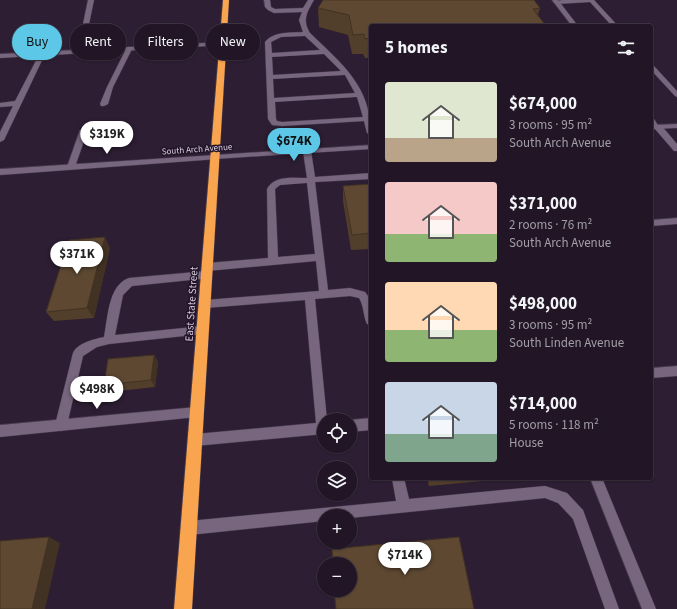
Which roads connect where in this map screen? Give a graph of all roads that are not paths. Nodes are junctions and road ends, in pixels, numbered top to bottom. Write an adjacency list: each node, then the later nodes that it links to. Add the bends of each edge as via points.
1 (91, 0): 8 (street)
2 (226, 0): 9 (highway, East State Street)
3 (267, 0): 7 (street, via 267,6 274,11)
4 (311, 0): 7 (street)
5 (591, 0): 6 (street); 11 (street)
6 (555, 1): 10 (street)
7 (306, 10): 12 (street, via 301,19)
8 (86, 24)
9 (224, 24)
10 (573, 24)
11 (613, 24)
12 (307, 34): 15 (street); 17 (street, via 270,38)
13 (206, 45): 14 (street)
14 (128, 49): 30 (street)
15 (325, 52): 17 (street); 22 (street)
16 (12, 55): 18 (street)
17 (268, 55): 23 (street)
18 (0, 56)
19 (39, 60): 29 (street)
20 (222, 60): 41 (highway, East State Street)
21 (653, 68): 25 (street)
22 (347, 73): 23 (street); 26 (street)
23 (269, 77): 28 (street)
24 (653, 78): 25 (street)
25 (661, 78): 27 (street)
26 (360, 95): 28 (street); 32 (street)
27 (677, 95)
28 (271, 100): 32 (street, via 272,119 275,123)
29 (19, 102): 31 (street); 37 (street)
30 (104, 104)
31 (0, 105)
32 (367, 119): 33 (street)
33 (369, 126)
34 (654, 126): 35 (street); 39 (street)
35 (677, 126)
36 (83, 132): 42 (street)
37 (0, 140)
38 (369, 147): 40 (street, South Arch Avenue)
39 (677, 149)
40 (307, 151): 41 (street, South Arch Avenue); 45 (street)
41 (215, 157): 42 (street, South Arch Avenue); 50 (highway, East State Street)
42 (71, 167): 43 (street, South Arch Avenue)
43 (0, 172)
44 (369, 176): 45 (street)
45 (311, 180): 48 (street); 49 (street, via 278,182 271,189)
46 (677, 221): 47 (street)
47 (653, 223)
48 (320, 258): 49 (street); 51 (street)
49 (273, 261): 50 (street)
50 (207, 271): 53 (highway, East State Street); 56 (street, via 130,282 118,293)
51 (324, 294): 52 (street); 54 (street, via 350,292 362,295)
52 (310, 295): 53 (street); 60 (street)
53 (205, 304): 55 (highway, East State Street)
54 (369, 310)
55 (203, 330): 56 (street); 59 (highway, East State Street)
56 (109, 340): 62 (street, via 95,343 78,353)
57 (677, 370): 58 (street)
58 (653, 373)
59 (197, 412): 62 (street); 66 (highway, East State Street)
60 (322, 413)
61 (369, 424): 63 (street)
62 (61, 425): 65 (street)
63 (357, 425)
64 (317, 429): 66 (street)
65 (0, 431)
66 (195, 440): 70 (highway, East State Street)
67 (398, 480): 69 (street)
68 (597, 480): 73 (street)
69 (404, 507): 70 (street); 72 (street, via 545,492 562,498 578,515)
70 (189, 528): 71 (highway, East State Street)
71 (183, 609)
72 (612, 609)
73 (649, 609)

